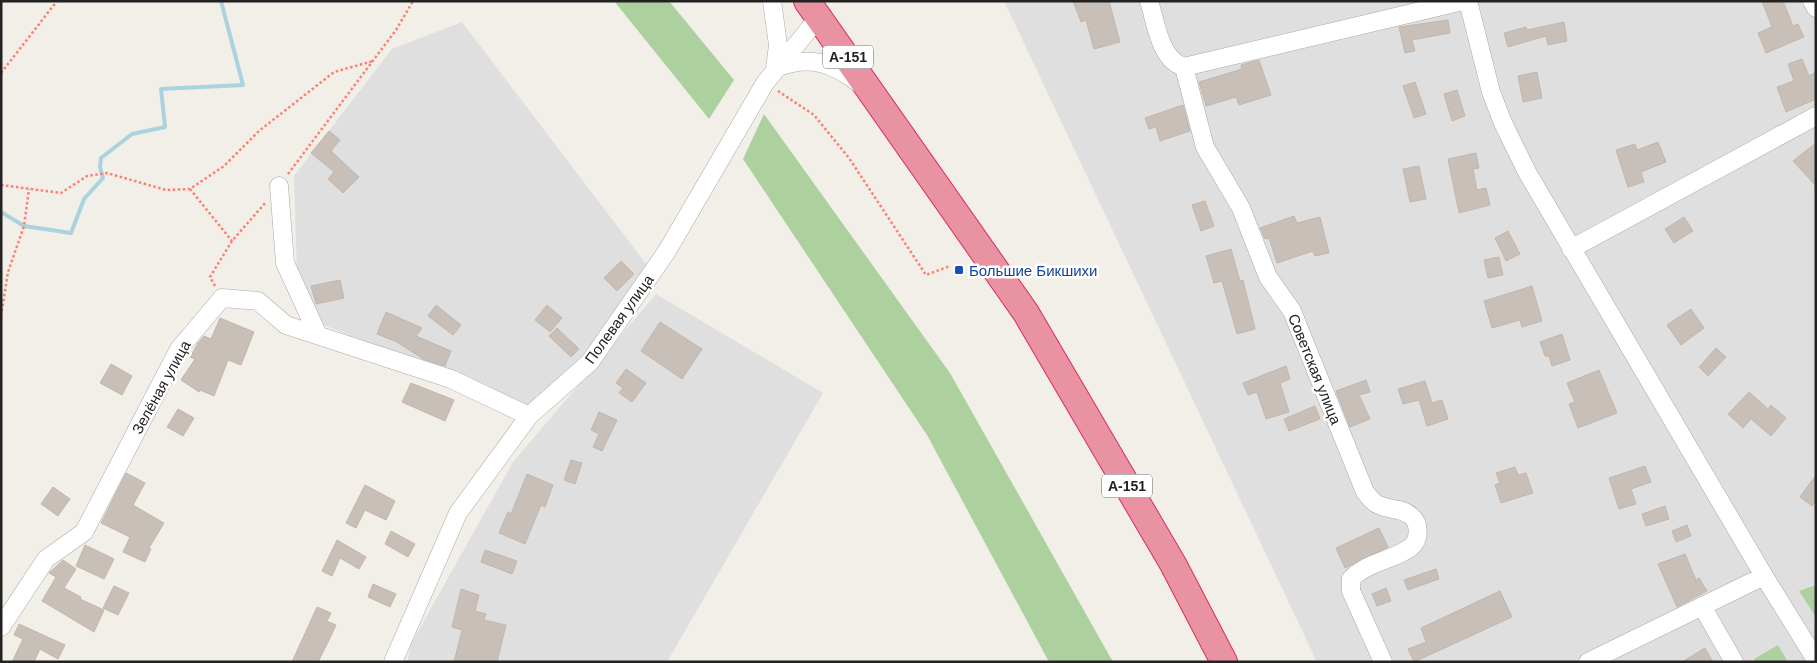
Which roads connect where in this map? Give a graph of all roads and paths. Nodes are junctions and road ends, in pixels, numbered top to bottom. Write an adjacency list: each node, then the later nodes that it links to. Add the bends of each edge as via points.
1 (57, 1): 13 (path)
2 (413, 1): 10 (path)
3 (772, 1): 12 (street, via 778,45)
4 (1149, 1): 11 (street, via 1166,52 1174,64)
5 (1463, 1): 11 (street)
6 (1468, 1): 22 (street, via 1479,49 1503,123)
7 (1812, 1): 8 (street)
8 (1816, 8)
9 (813, 9): 12 (street, Полевая улица); 15 (highway, А-151)
10 (373, 62): 18 (path); 20 (path, via 334,72 259,131 224,166)
11 (1184, 67): 34 (street, Советская улица, via 1205,147 1241,208 1268,277 1292,311 1365,492 1376,504 1402,510 1412,516 1418,527 1418,538 1412,546 1358,571 1351,579 1351,591)
12 (775, 69): 14 (street, Полевая улица); 15 (street, via 809,60 846,73)
13 (1, 73)
14 (765, 83): 23 (path, via 814,115 849,158 926,275); 27 (street, Полевая улица, via 666,251 590,362)
15 (876, 97): 33 (highway, А-151, via 1026,313 1173,564)
16 (1816, 116): 22 (street)
17 (1, 185): 19 (path)
18 (279, 186): 21 (path); 26 (street, via 285,263)
19 (29, 189): 20 (path, via 60,193 87,176 107,173 166,190); 25 (path, via 24,226 8,272)
20 (190, 189): 21 (path)
21 (232, 241): 24 (path, via 210,277)
22 (1571, 249): 28 (street)
23 (950, 266)
24 (222, 298): 26 (street, via 258,300 286,325); 30 (street, Зелёная улица, via 179,349 84,532 46,558)
25 (1, 316)
26 (318, 335): 27 (street, via 451,379)
27 (529, 416): 32 (street, Полевая улица, via 458,513)
28 (1764, 576): 29 (street); 31 (street)
29 (1702, 606): 35 (street); 36 (street)
30 (1, 627)
31 (1816, 660)
32 (393, 662)
33 (1224, 662)
34 (1383, 662)
35 (1588, 662)
36 (1734, 662)

